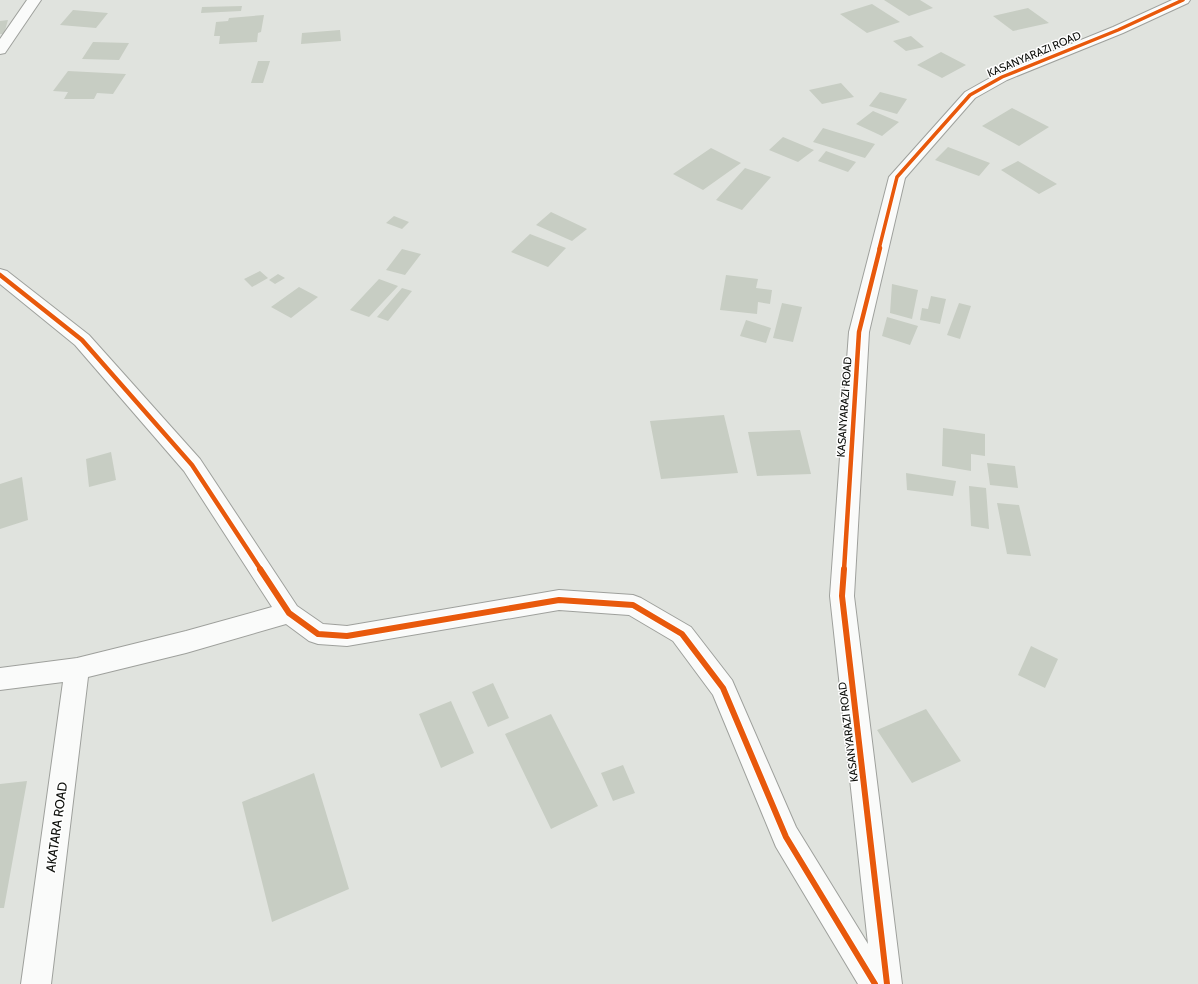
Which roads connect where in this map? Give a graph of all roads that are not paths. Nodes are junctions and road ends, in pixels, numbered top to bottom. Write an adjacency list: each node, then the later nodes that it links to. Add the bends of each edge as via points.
1 (34, 0): 3 (street)
2 (1178, 1): 10 (street, KASANYARAZI ROAD, via 1118,30 1002,77 970,95 897,177 859,332 842,596)
3 (0, 50)
4 (0, 275): 5 (street, via 82,340 192,464)
5 (288, 613): 6 (street); 9 (street, via 318,634 347,636 559,600 633,606 682,634 722,688 786,837)
6 (77, 669): 7 (street); 8 (street, AKATARA ROAD)
7 (0, 679)
8 (36, 984)
9 (875, 984)
10 (887, 984)

